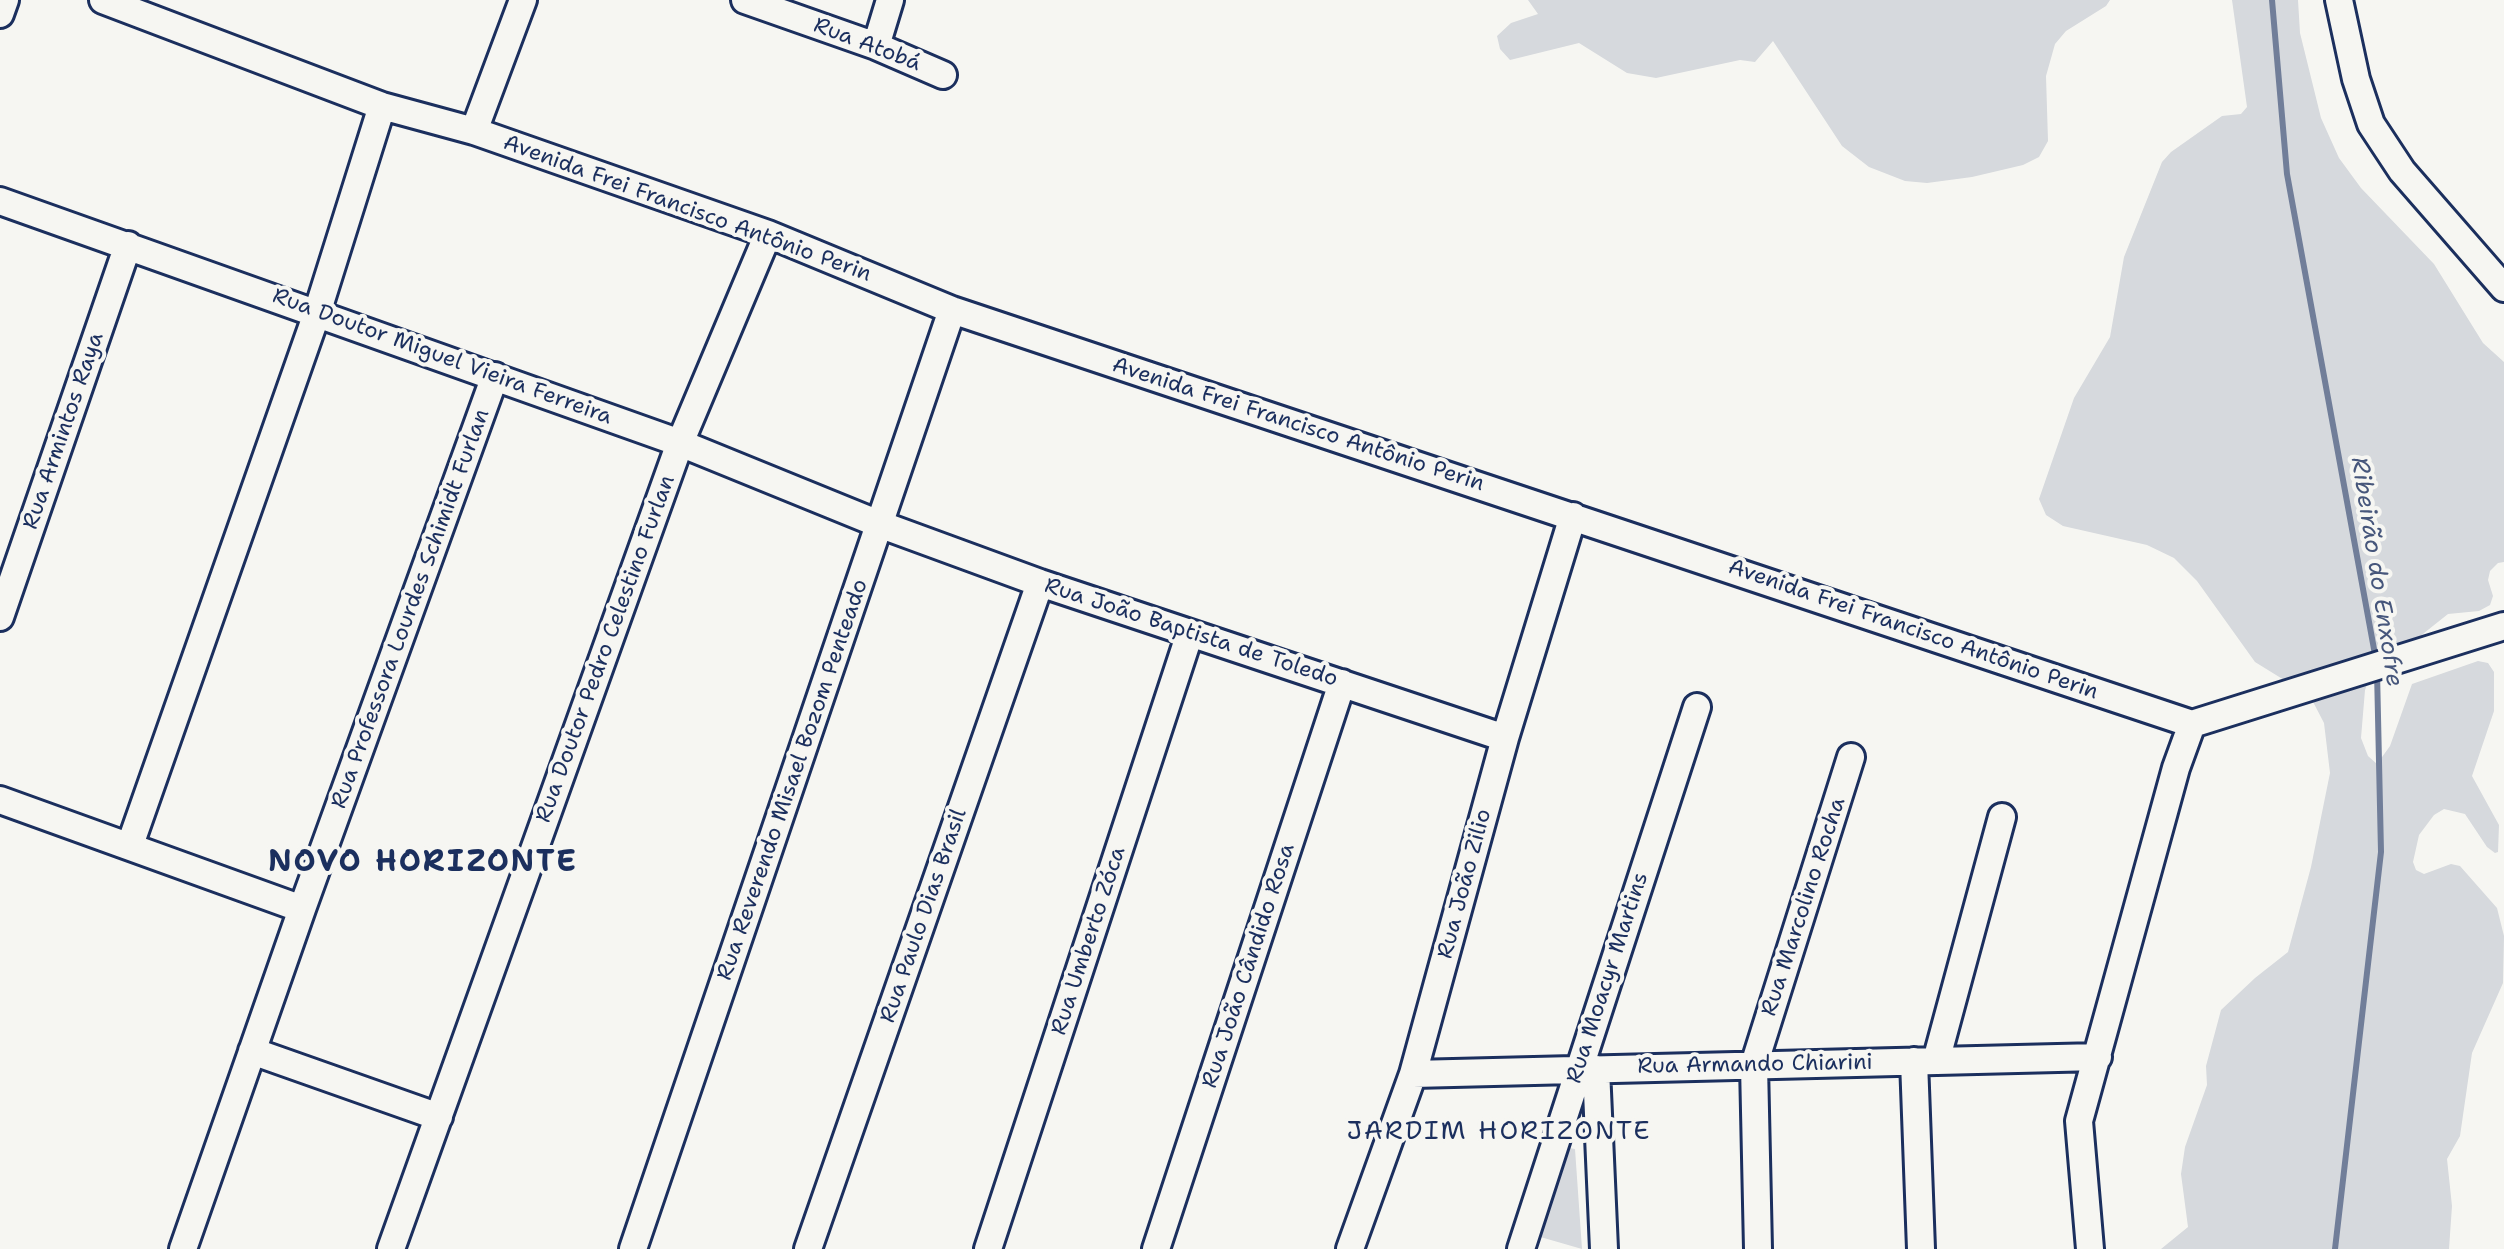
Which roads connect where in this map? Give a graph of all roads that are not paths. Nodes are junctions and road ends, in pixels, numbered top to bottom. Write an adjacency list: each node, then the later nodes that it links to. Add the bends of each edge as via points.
1 (5, 0): 7 (street)
2 (103, 0): 10 (street, Avenida Frei Francisco Antônio Perin)
3 (523, 0): 11 (street)
4 (745, 0): 8 (street, Rua Atobá)
5 (890, 0): 8 (street)
6 (2339, 0): 15 (street, via 2371,124 2402,171)
7 (0, 14)
8 (876, 46): 9 (street, Rua Atobá)
9 (943, 75)
10 (382, 106): 11 (street, Avenida Frei Francisco Antônio Perin); 17 (street)
11 (474, 131): 13 (street, Avenida Frei Francisco Antônio Perin)
12 (0, 201): 14 (street, Rua Doutor Miguel Vieira Ferreira)
13 (768, 234): 16 (street, Avenida Frei Francisco Antônio Perin); 19 (street, Rua Doutor Pedro Celestino Furlan)
14 (128, 245): 17 (street, Rua Doutor Miguel Vieira Ferreira); 23 (street, Rua Armintos Raya)
15 (2504, 288)
16 (952, 310): 20 (street, Avenida Frei Francisco Antônio Perin); 21 (street, Rua Reverendo Misael Bozom Penteado)
17 (317, 313): 18 (street, Rua Doutor Miguel Vieira Ferreira); 33 (street)
18 (495, 376): 19 (street, Rua Doutor Miguel Vieira Ferreira); 34 (street, Rua Professora Lourdes Schimidt Furlan)
19 (680, 443): 21 (street, Rua Doutor Miguel Vieira Ferreira); 41 (street, Rua Doutor Pedro Celestino Furlan)
20 (1573, 516): 28 (street, Avenida Frei Francisco Antônio Perin); 29 (street, Rua João Zilio)
21 (879, 524): 22 (street, Rua João Baptista de Toledo); 44 (street, Rua Reverendo Misael Bozom Penteado)
22 (1040, 583): 25 (street, Rua João Baptista de Toledo); 45 (street, Rua Paulo Dias Brasil)
23 (0, 617)
24 (2504, 626): 28 (street)
25 (1190, 633): 26 (street, Rua João Baptista de Toledo); 46 (street, Rua Umberto Zóca)
26 (1342, 683): 29 (street, Rua João Baptista de Toledo); 47 (street, Rua João Cândido Rosa)
27 (1697, 707): 39 (street, Rua Moacyr Martins)
28 (2192, 724): 36 (street)
29 (1505, 738): 40 (street, Rua João Zilio)
30 (1851, 757): 38 (street, Rua Marcolino Rocha)
31 (0, 800): 33 (street)
32 (2002, 817): 37 (street)
33 (130, 845): 34 (street)
34 (302, 909): 35 (street, Rua Professora Lourdes Schimidt Furlan)
35 (252, 1051): 41 (street); 42 (street, Rua Professora Lourdes Schimidt Furlan)
36 (2098, 1057): 37 (street, Rua Armando Chiarini); 53 (street, via 2079,1121)
37 (1925, 1061): 38 (street, Rua Armando Chiarini); 52 (street)
38 (1754, 1065): 39 (street, Rua Armando Chiarini); 51 (street, Rua Marcolino Rocha)
39 (1587, 1069): 40 (street, Rua Armando Chiarini); 49 (street, Rua Moacyr Martins); 50 (street)
40 (1413, 1074): 48 (street, Rua João Zilio)
41 (439, 1117): 43 (street, Rua Doutor Pedro Celestino Furlan)
42 (183, 1249)
43 (391, 1249)
44 (633, 1249)
45 (808, 1249)
46 (988, 1249)
47 (1156, 1249)
48 (1350, 1249)
49 (1521, 1249)
50 (1604, 1249)
51 (1758, 1249)
52 (1921, 1249)
53 (2090, 1249)

